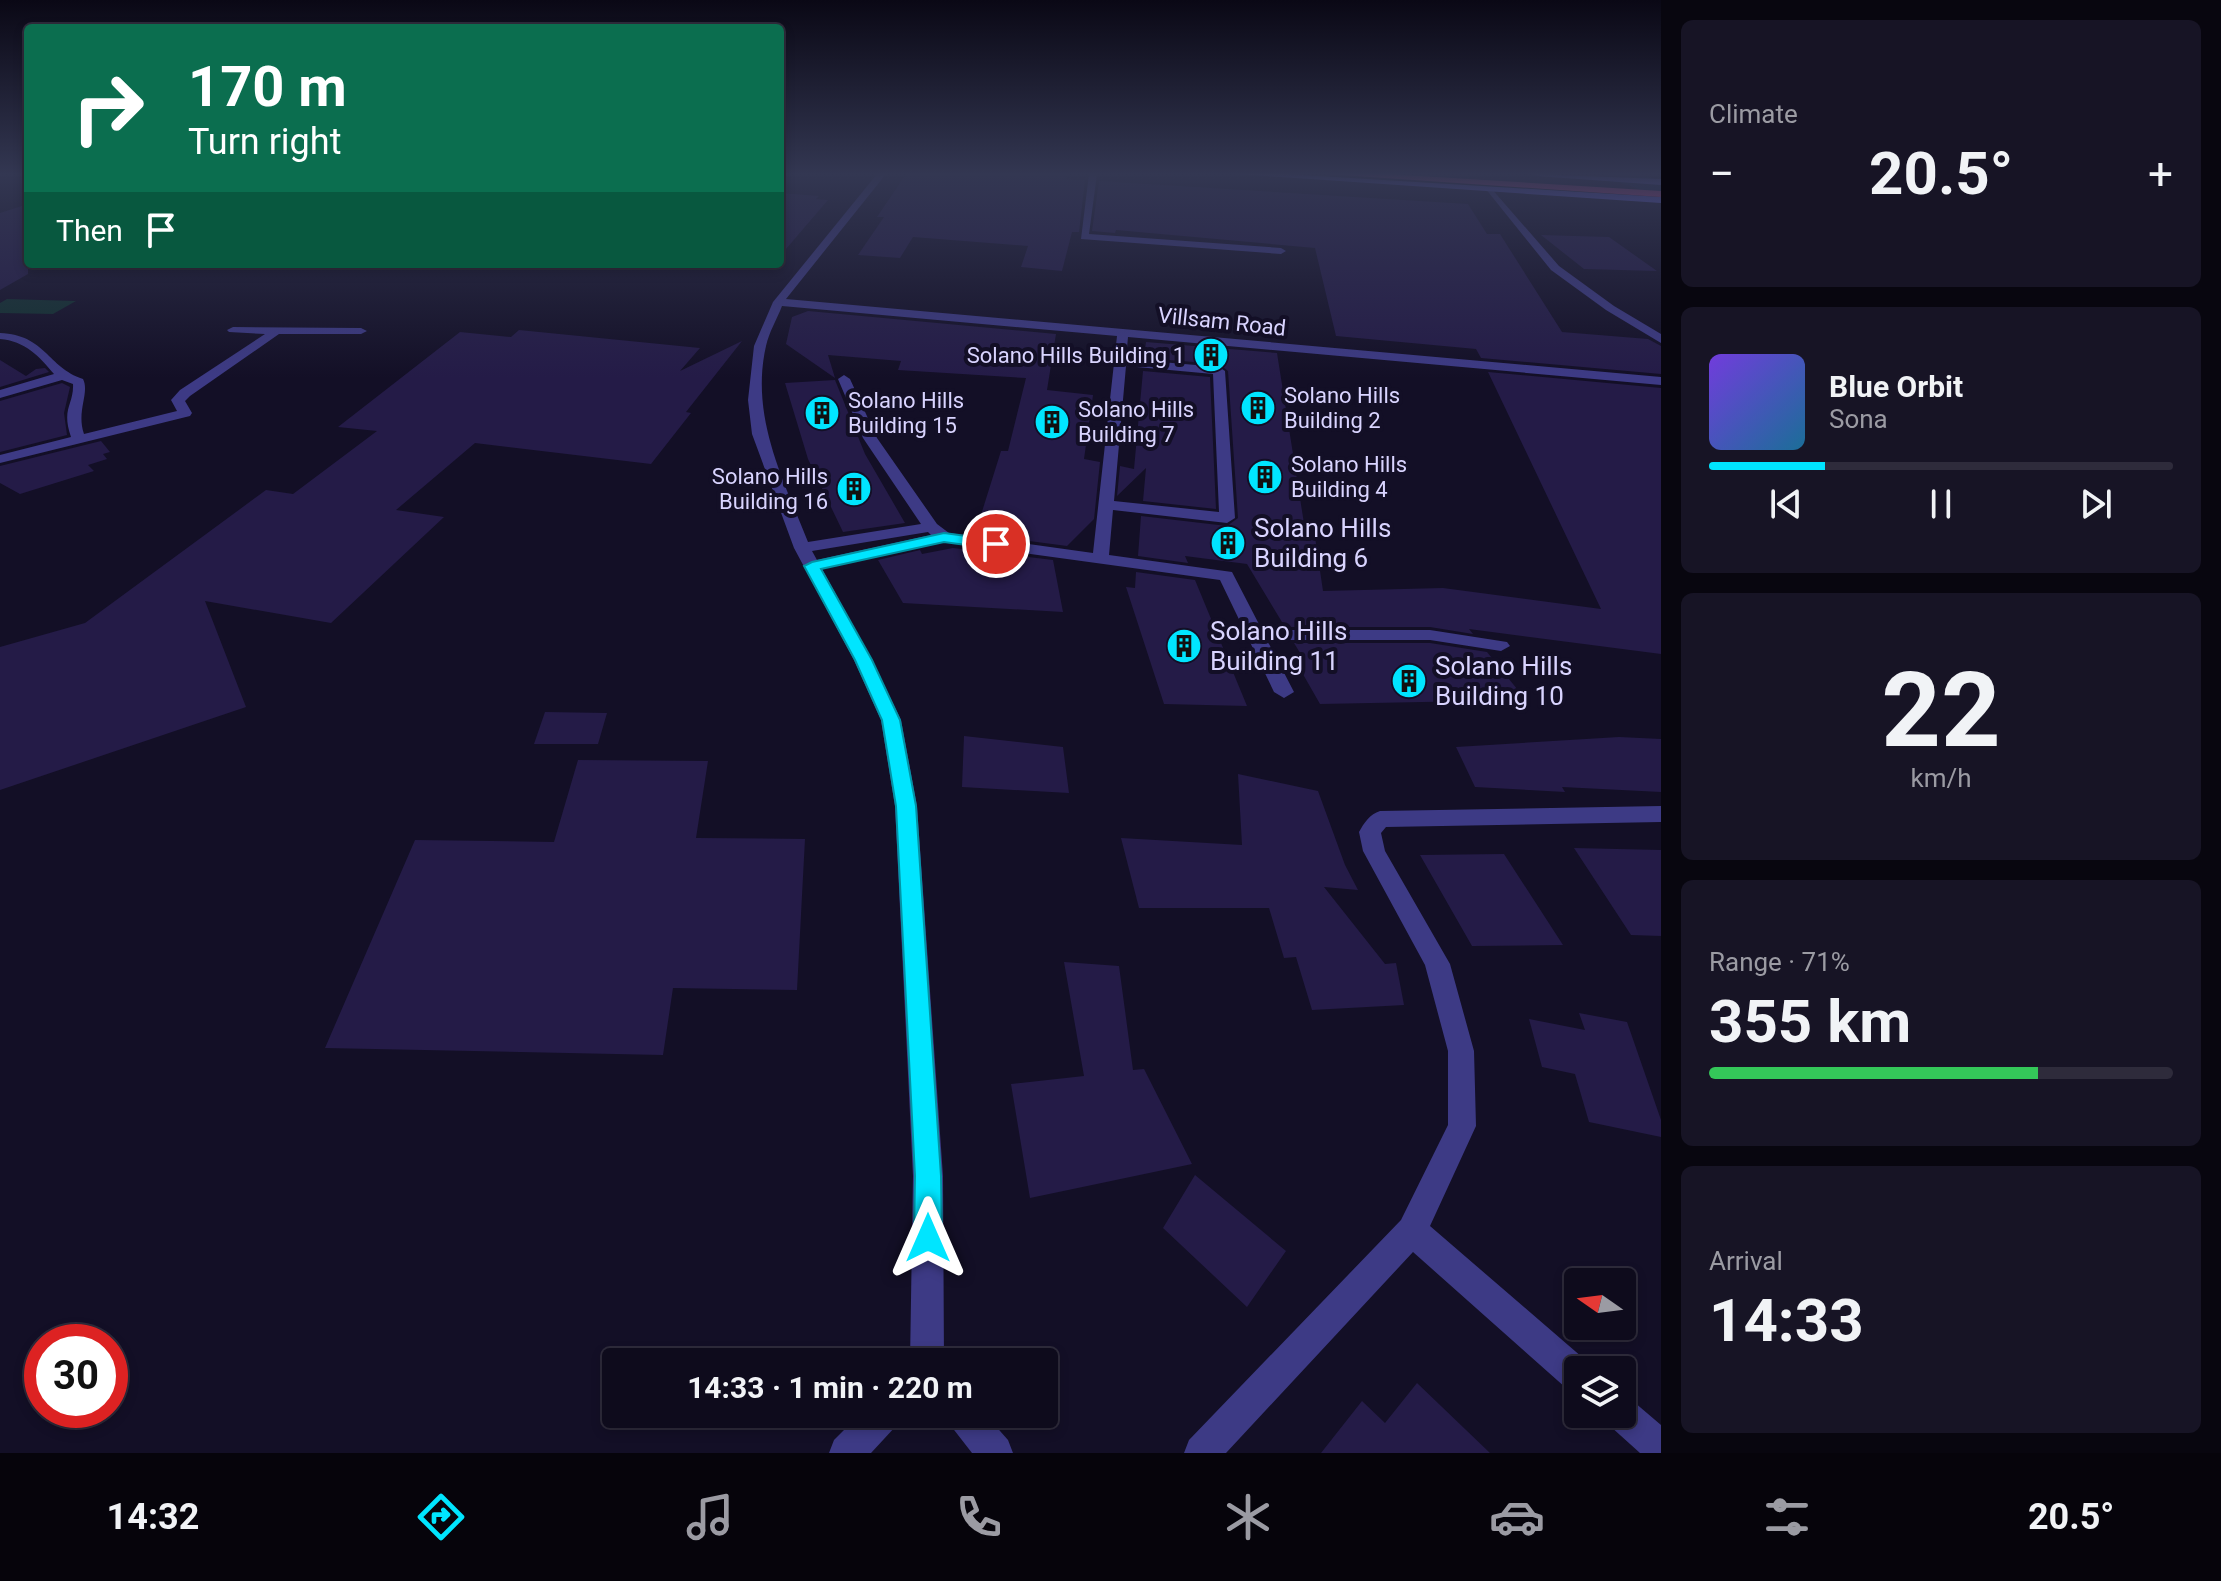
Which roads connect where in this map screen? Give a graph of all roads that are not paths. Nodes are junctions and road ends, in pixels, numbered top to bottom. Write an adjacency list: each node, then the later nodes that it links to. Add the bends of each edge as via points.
1 (827, 242): 5 (street)
2 (1152, 242): 4 (street)
3 (1533, 242): 11 (street, via 1555,268)
4 (1281, 251)
5 (778, 302): 8 (street, Villsam Road); 22 (street, via 760,346 755,400 759,434)
6 (233, 330): 9 (street)
7 (361, 331): 9 (street)
8 (1123, 332): 12 (street); 15 (street, Villsam Road)
9 (274, 333): 17 (street, via 185,393 178,400 185,413)
10 (0, 336): 13 (street, via 16,337 41,351)
11 (1661, 339)
12 (1120, 362): 19 (street); 19 (street, via 1219,371 1227,518)
13 (62, 376): 16 (street); 17 (street, via 79,382 81,389 72,406)
14 (844, 379): 20 (street, via 870,438)
15 (1661, 381)
16 (0, 394)
17 (79, 440): 18 (street)
18 (0, 459)
19 (1108, 505): 24 (street)
20 (937, 532): 21 (street); 23 (street); 24 (street)
21 (845, 541): 22 (street); 23 (street)
22 (807, 557): 23 (street); 30 (street, via 891,720 906,806 928,1176)
23 (854, 557)
24 (1101, 558): 25 (street, via 1226,576)
25 (1256, 635): 26 (street, via 1430,635); 27 (street)
26 (1501, 646)
27 (1284, 692)
28 (1661, 814): 29 (street, via 1380,819 1370,832 1374,851 1437,964 1461,1051 1462,1126)
29 (1412, 1231): 31 (street); 38 (street)
30 (927, 1348)
31 (1564, 1364)
32 (1636, 1426): 35 (street)
33 (871, 1428): 36 (street)
34 (974, 1428): 37 (street)
35 (1661, 1448)
36 (847, 1453)
37 (995, 1453)
38 (1202, 1453)

